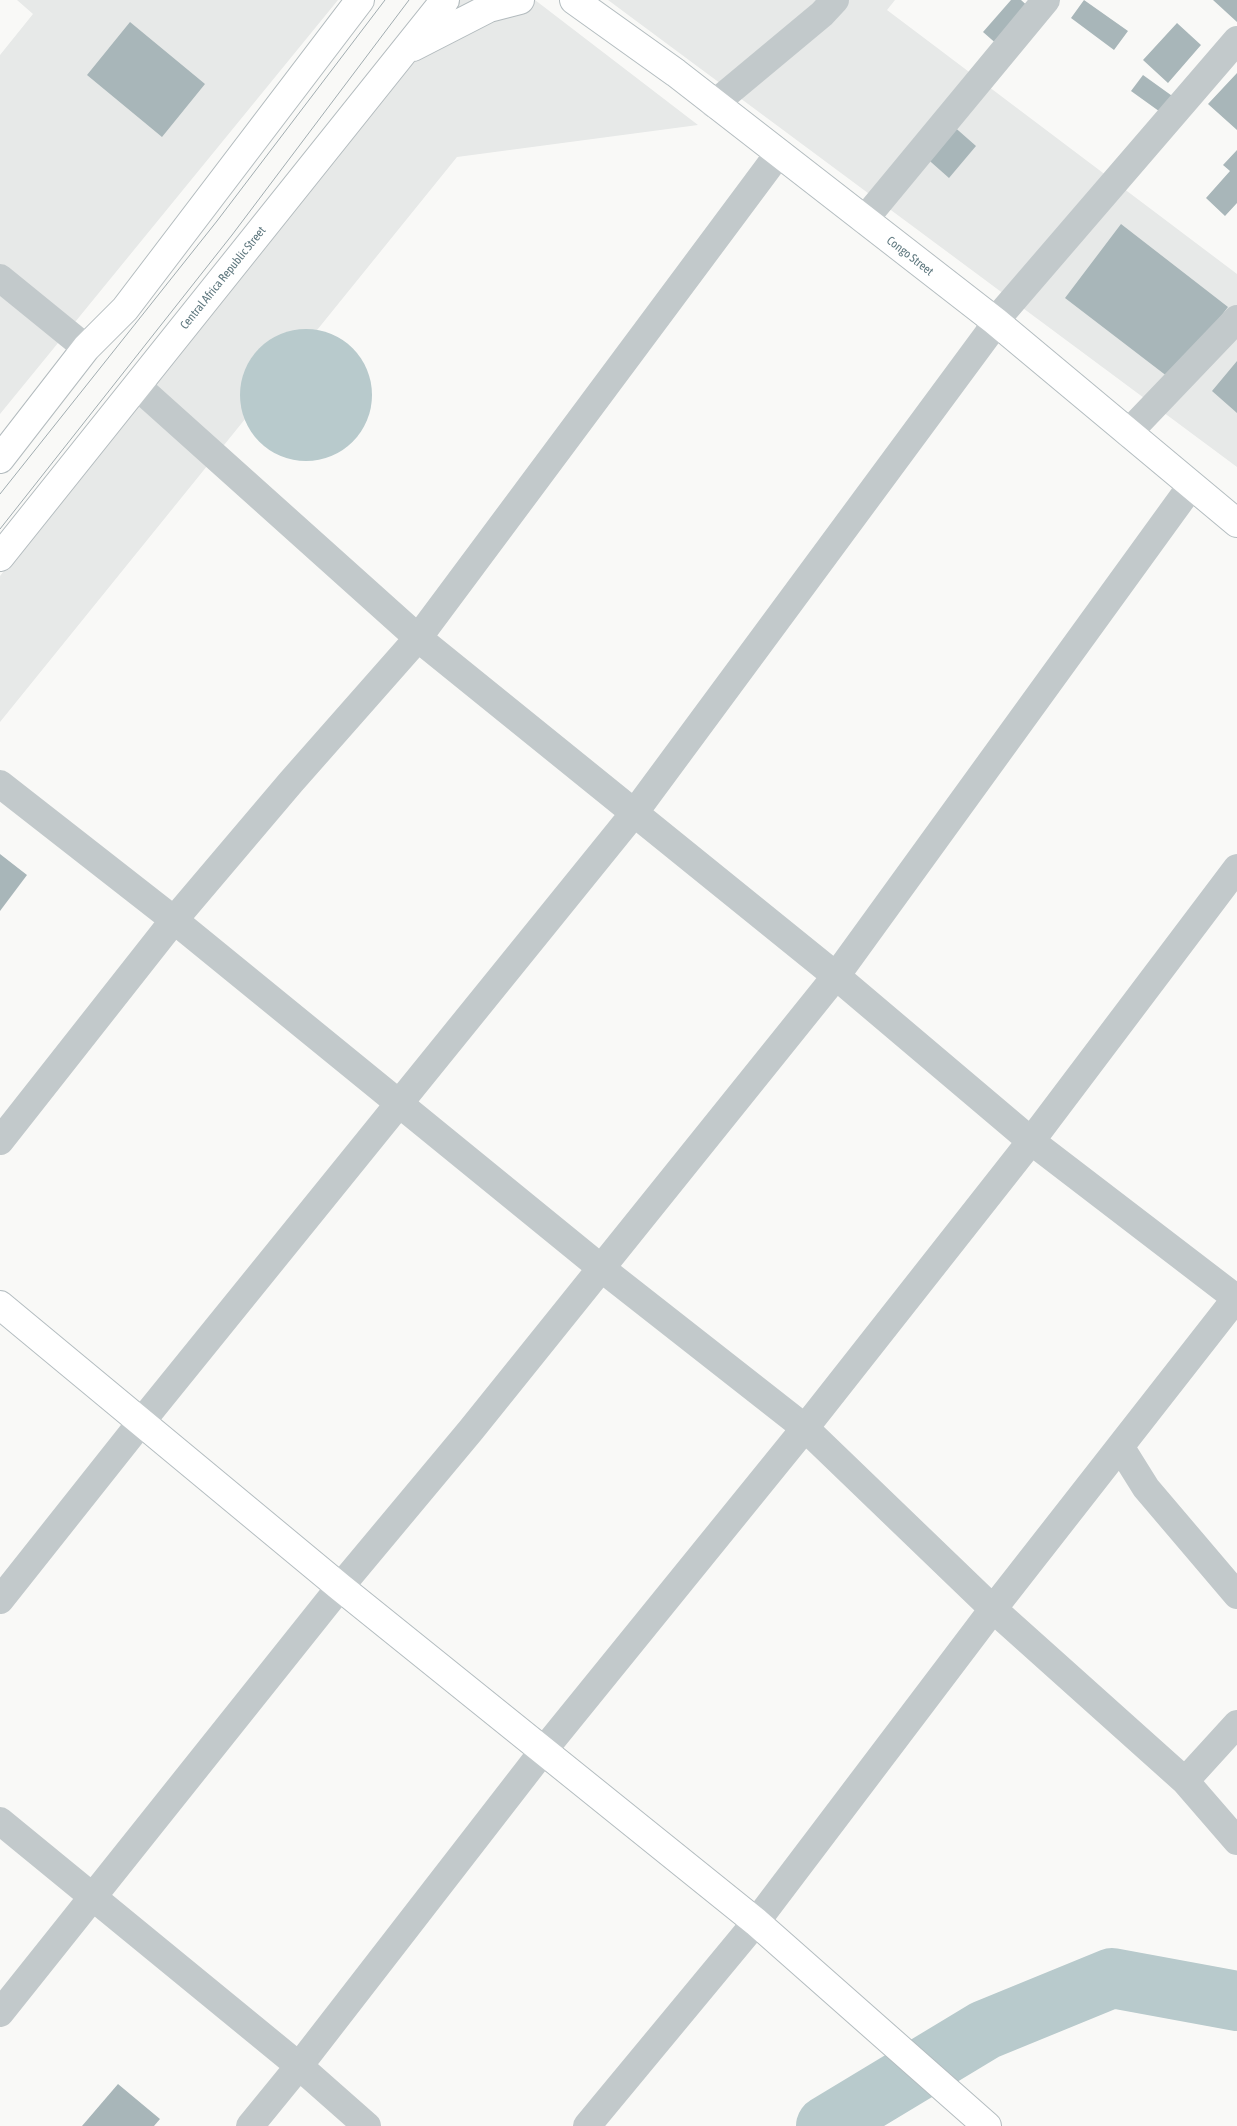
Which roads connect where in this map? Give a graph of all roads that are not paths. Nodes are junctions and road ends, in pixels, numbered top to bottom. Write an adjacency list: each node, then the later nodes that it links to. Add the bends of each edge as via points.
1 (360, 0): 15 (main road, via 124,309)
2 (445, 0): 8 (main road, Central Africa Republic Street)
3 (520, 0): 8 (main road, via 489,8)
4 (574, 0): 9 (main road, Congo Street)
5 (835, 0): 9 (street)
6 (1046, 0): 11 (street)
7 (1237, 40): 14 (street)
8 (400, 54): 16 (main road, Central Africa Republic Street)
9 (714, 104): 10 (main road, Congo Street)
10 (780, 153): 11 (main road, Congo Street); 22 (street)
11 (864, 220): 14 (main road, Congo Street)
12 (0, 278): 15 (street)
13 (1237, 319): 17 (street)
14 (995, 321): 17 (main road, Congo Street); 24 (street)
15 (86, 348): 18 (main road)
16 (137, 386): 21 (main road, Central Africa Republic Street); 22 (street)
17 (1128, 434): 19 (main road, Congo Street)
18 (0, 459)
19 (1192, 486): 20 (main road, Congo Street); 27 (street)
20 (1237, 523)
21 (0, 556)
22 (418, 638): 24 (street); 26 (street)
23 (0, 784): 26 (street)
24 (635, 812): 27 (street); 28 (street)
25 (1237, 868): 30 (street)
26 (174, 920): 28 (street); 29 (street)
27 (836, 976): 30 (street); 31 (street)
28 (400, 1103): 31 (street); 34 (street)
29 (0, 1141)
30 (1031, 1141): 32 (street); 35 (street)
31 (601, 1268): 35 (street); 37 (street)
32 (1237, 1298): 36 (street)
33 (0, 1305): 34 (main road)
34 (142, 1421): 37 (main road); 39 (street)
35 (805, 1428): 40 (street); 42 (street)
36 (1121, 1448): 38 (street, via 1146,1488); 40 (street)
37 (340, 1587): 42 (main road); 46 (street)
38 (1237, 1595)
39 (0, 1600)
40 (993, 1609): 43 (street); 47 (street)
41 (1237, 1724): 43 (street)
42 (543, 1750): 47 (main road); 49 (street)
43 (1185, 1781): 45 (street)
44 (0, 1821): 46 (street)
45 (1237, 1841)
46 (91, 1896): 48 (street); 49 (street)
47 (756, 1922): 50 (main road); 53 (street)
48 (0, 2013)
49 (299, 2066): 51 (street); 52 (street)
50 (971, 2116)
51 (250, 2126)
52 (367, 2126)
53 (587, 2126)

